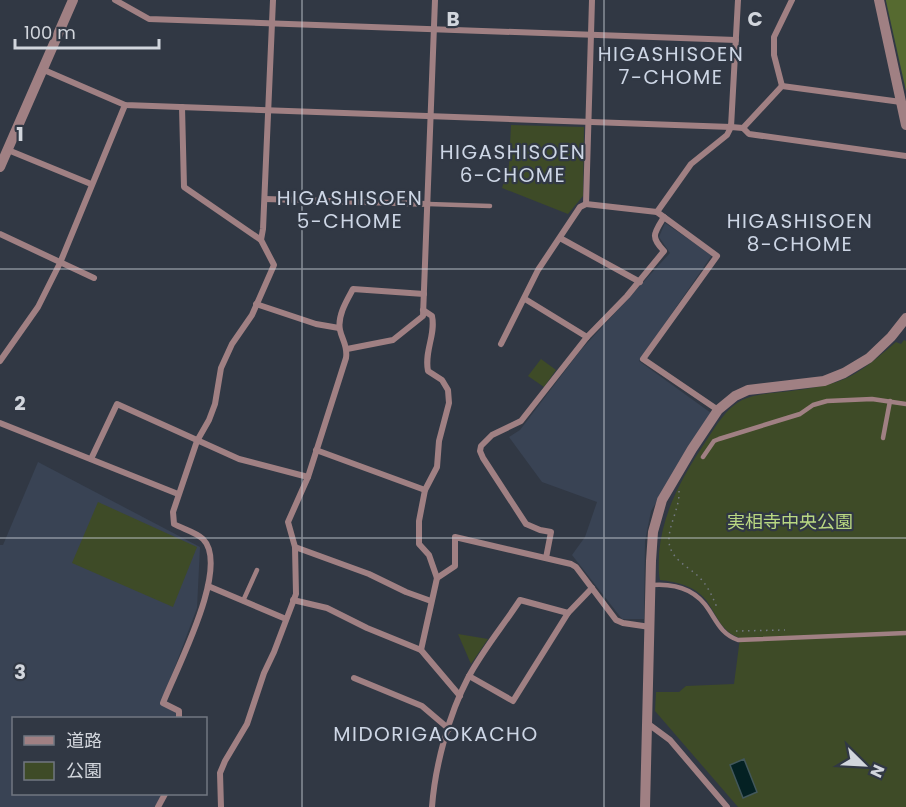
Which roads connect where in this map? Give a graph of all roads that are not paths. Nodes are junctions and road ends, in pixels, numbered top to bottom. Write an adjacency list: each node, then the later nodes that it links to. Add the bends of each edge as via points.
1 (73, 0): 13 (street)
2 (116, 0): 9 (street, via 149,19)
3 (273, 0): 9 (street)
4 (435, 0): 10 (street)
5 (592, 0): 11 (street)
6 (738, 0): 12 (street)
7 (792, 0): 14 (street, via 774,37)
8 (879, 0): 15 (street)
9 (272, 24): 10 (street); 18 (street)
10 (433, 30): 11 (street); 19 (street)
11 (590, 36): 12 (street); 20 (street)
12 (736, 40): 22 (street)
13 (44, 70): 16 (street); 24 (street)
14 (782, 86): 15 (street); 23 (street)
15 (901, 102): 21 (street)
16 (125, 105): 17 (street); 27 (street)
17 (182, 107): 18 (street); 36 (street, via 184,187)
18 (269, 110): 19 (street); 28 (street)
19 (430, 116): 20 (street); 29 (street)
20 (588, 121): 22 (street); 30 (street)
21 (906, 125)
22 (731, 127): 23 (street); 32 (street, via 727,135 691,164)
23 (743, 128): 25 (street, via 748,134)
24 (8, 150): 26 (street); 27 (street)
25 (906, 156)
26 (0, 167)
27 (91, 184): 37 (street)
28 (265, 199): 29 (street); 36 (street)
29 (428, 204): 31 (lane); 40 (street)
30 (586, 204): 32 (street); 35 (street)
31 (490, 206)
32 (657, 212): 33 (street)
33 (664, 217): 39 (street, via 654,238 664,251); 52 (street, via 717,256 643,359)
34 (0, 234): 37 (street)
35 (560, 238): 39 (street); 41 (street, via 538,270)
36 (261, 240): 42 (street, via 274,265)
37 (60, 263): 38 (street); 49 (street, via 38,307)
38 (94, 278)
39 (640, 282): 46 (street)
40 (424, 294): 43 (street); 45 (street, via 353,289 343,307)
41 (525, 299): 46 (street); 47 (street)
42 (256, 304): 45 (street); 55 (street, via 221,368 215,404)
43 (423, 310): 48 (street, via 423,316 393,340); 60 (street, via 432,316 434,328 426,358 428,371 442,380 449,404 437,467)
44 (905, 323): 52 (street, via 869,358 844,373 824,381 748,390)
45 (339, 328): 48 (street)
46 (586, 337): 63 (street, via 521,421 492,435 480,451 526,524 552,532)
47 (501, 344)
48 (347, 349): 56 (street)
49 (0, 361)
50 (890, 401): 51 (lane); 54 (lane); 57 (lane, via 827,400 800,414 714,441)
51 (906, 404)
52 (718, 410): 66 (street, via 662,500 653,532)
53 (0, 423): 58 (street)
54 (883, 438)
55 (197, 441): 58 (street, via 117,404); 59 (street, via 239,459); 61 (street)
56 (316, 450): 59 (street); 60 (street)
57 (703, 457)
58 (91, 459): 61 (street)
59 (308, 477): 62 (street, via 288,522)
60 (425, 490): 65 (street, via 419,544 429,555)
61 (178, 494): 67 (street, via 174,524 202,538 209,548)
62 (295, 548): 69 (street); 71 (street)
63 (546, 558): 65 (street, via 455,537 455,566); 68 (street, via 576,567)
64 (257, 570): 70 (lane)
65 (437, 578): 71 (street)
66 (651, 585): 74 (street); 75 (lane, via 674,585 692,592 720,630 738,640)
67 (208, 586): 70 (street); 80 (street, via 202,612 163,703 179,711)
68 (592, 588): 72 (street); 74 (street, via 616,620)
69 (293, 600): 73 (street); 76 (street, via 327,608)
70 (243, 601): 73 (street)
71 (431, 601): 76 (street)
72 (568, 612): 77 (street, via 520,600); 77 (street, via 513,701)
73 (286, 619): 83 (street, via 247,724 220,773)
74 (650, 627): 81 (street)
75 (906, 633)
76 (421, 650): 79 (street)
77 (469, 676): 79 (street)
78 (354, 678): 82 (street, via 422,706)
79 (460, 696): 82 (street)
80 (179, 717)
81 (647, 723): 85 (street); 86 (street, via 670,740)
82 (449, 729): 84 (street)
83 (221, 807)
84 (432, 807)
85 (645, 807)
86 (727, 807)

